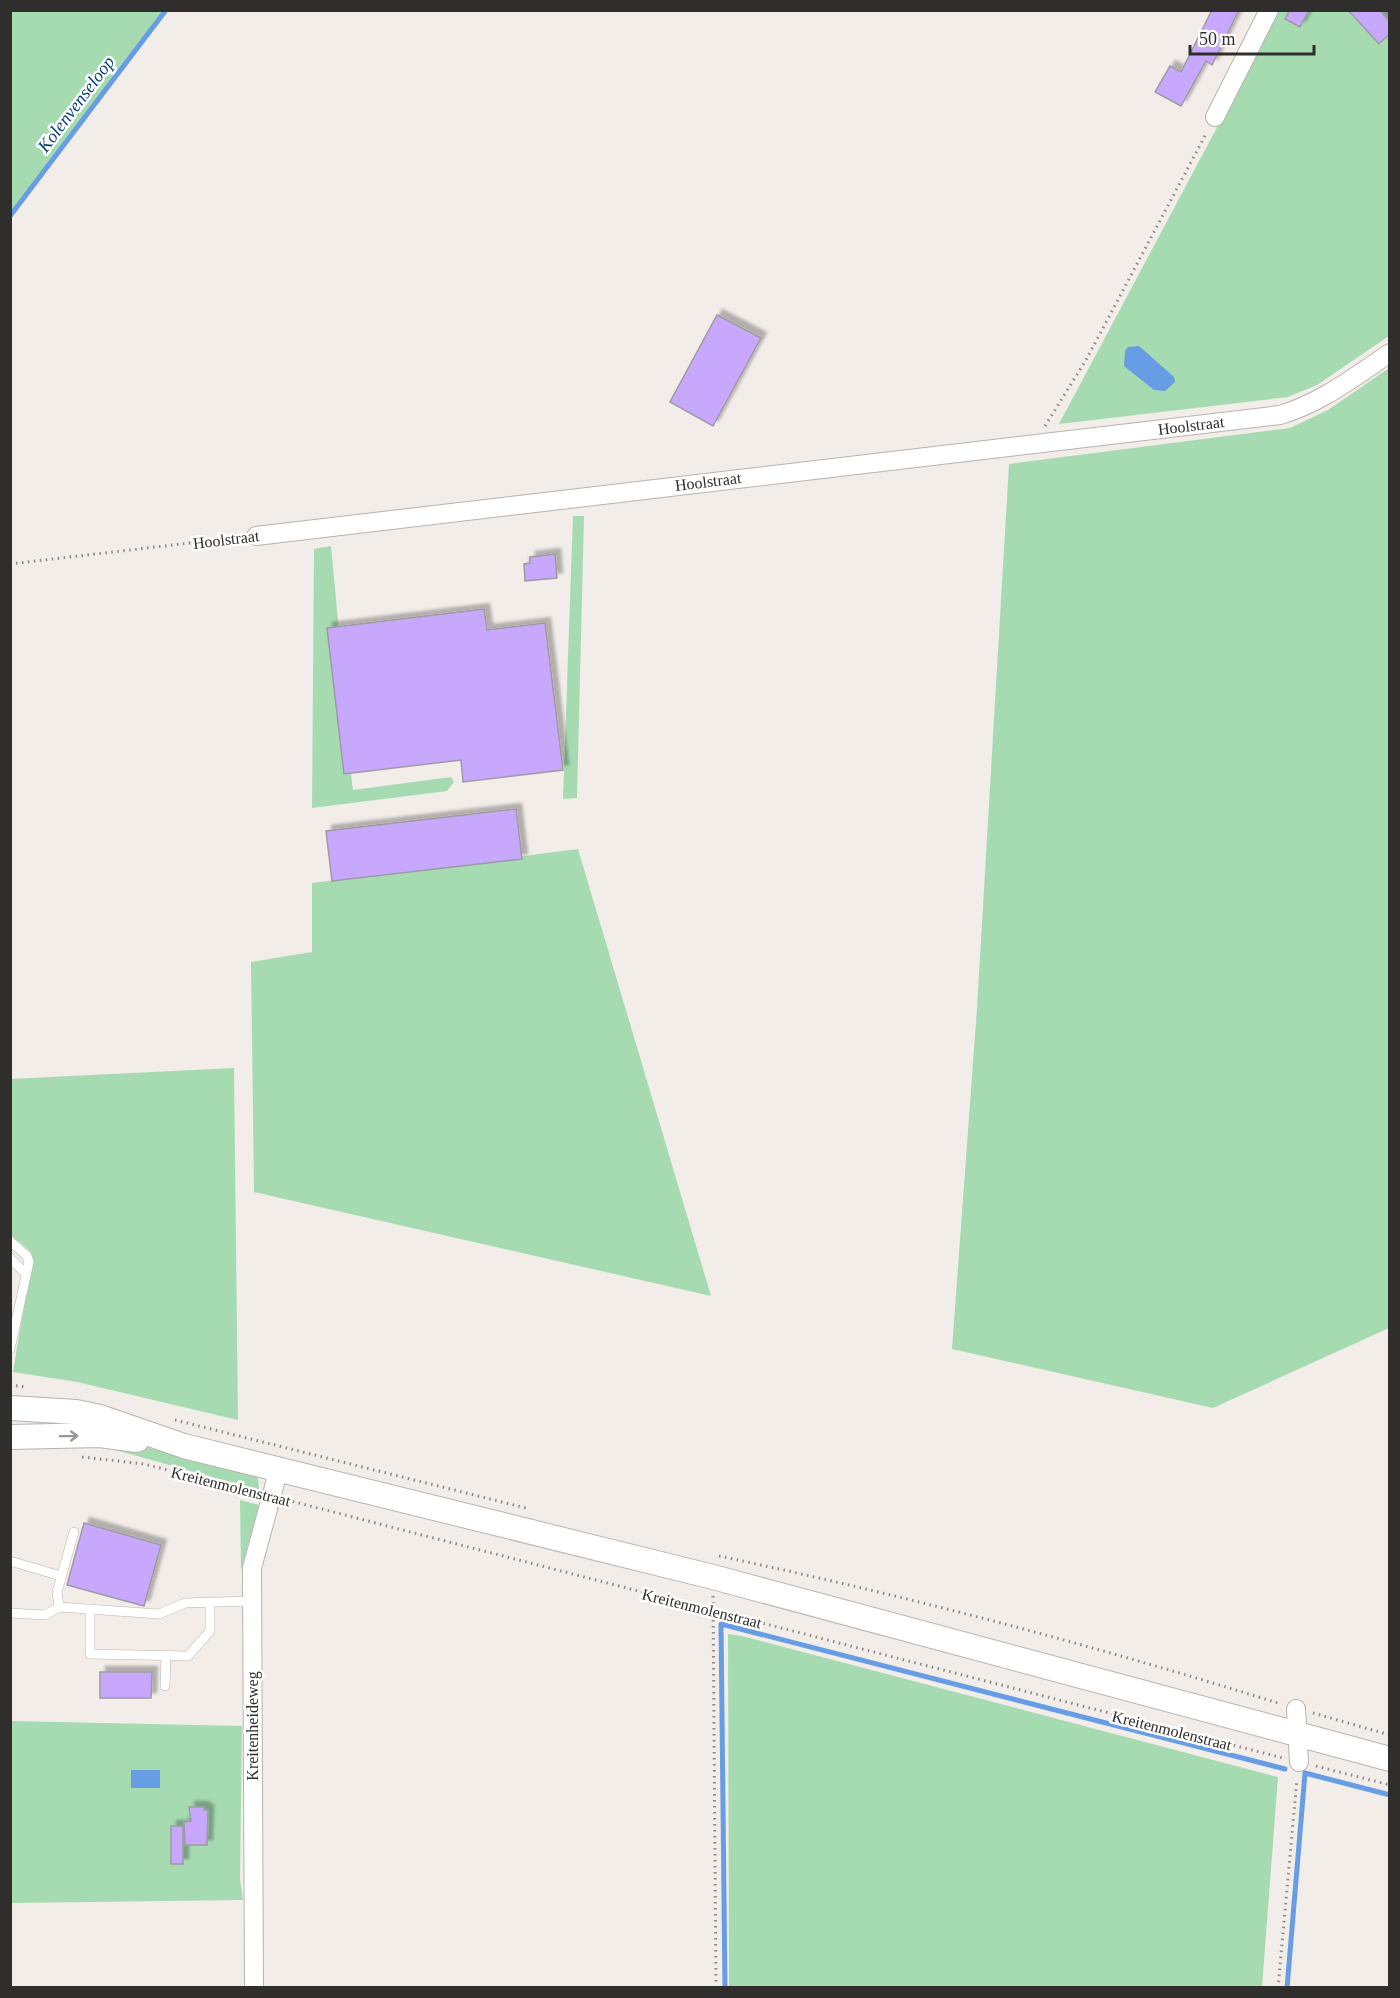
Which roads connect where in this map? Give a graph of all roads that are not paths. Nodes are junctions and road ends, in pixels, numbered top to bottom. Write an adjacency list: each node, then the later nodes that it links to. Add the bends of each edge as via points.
1 (1269, 10): 2 (street)
2 (1215, 117)
3 (1389, 353): 4 (street, Hoolstraat, via 1329,394 1280,415)
4 (256, 536)
5 (10, 1241): 7 (lane, via 28,1257)
6 (10, 1258): 7 (lane)
7 (26, 1274): 8 (lane)
8 (10, 1349)
9 (10, 1408): 11 (street, Kreitenmolenstraat, via 100,1417)
10 (10, 1437): 11 (street, Kreitenmolenstraat, one-way to 11, via 100,1436)
11 (184, 1446): 12 (street, Kreitenmolenstraat)
12 (279, 1468): 16 (street, Kreitenheideweg, via 252,1568); 24 (street, Kreitenmolenstraat, via 715,1566)
13 (74, 1532): 15 (lane)
14 (10, 1561): 15 (lane)
15 (61, 1576): 18 (lane)
16 (252, 1601): 17 (lane); 27 (street, Kreitenheideweg)
17 (210, 1604): 19 (lane, via 185,1603 159,1614); 21 (lane, via 210,1631 188,1656)
18 (59, 1606): 19 (lane); 20 (lane, via 45,1615)
19 (90, 1609): 21 (lane, via 90,1654)
20 (10, 1613)
21 (166, 1656): 22 (lane)
22 (165, 1686)
23 (1296, 1708): 24 (street)
24 (1297, 1732): 25 (street, Kreitenmolenstraat); 26 (street)
25 (1389, 1759)
26 (1299, 1762)
27 (254, 1988)

